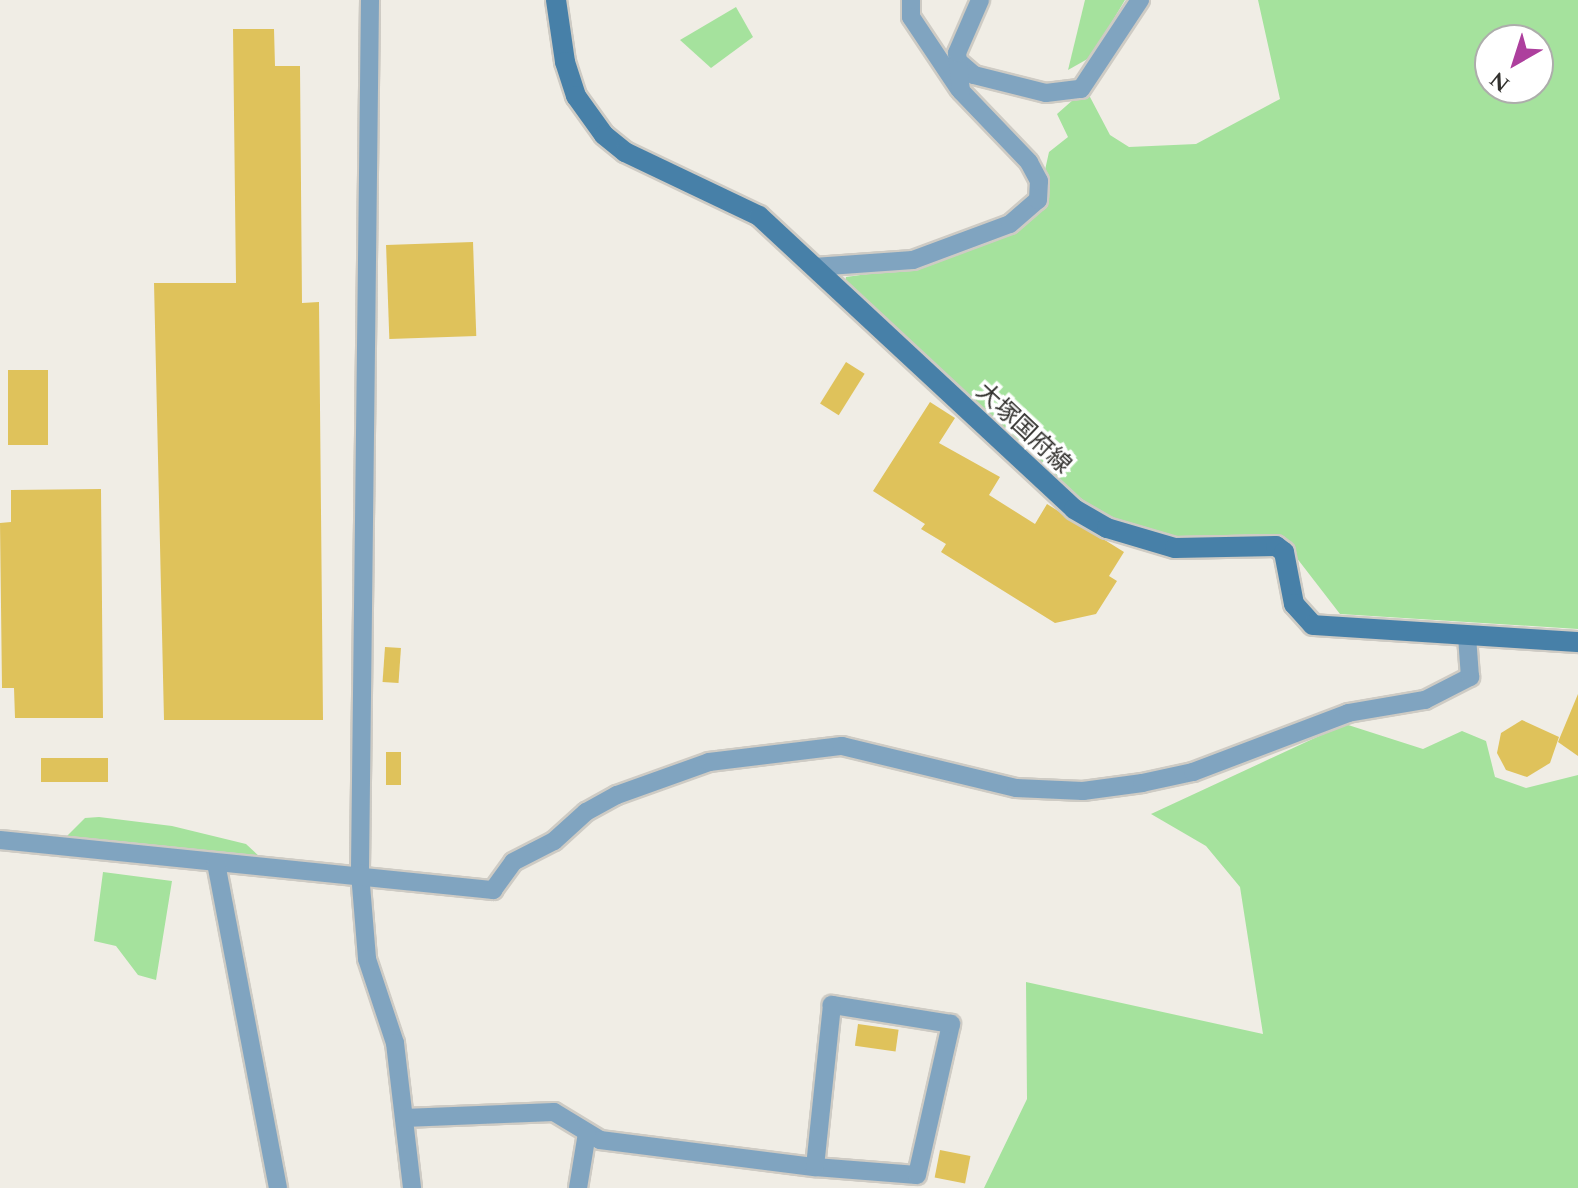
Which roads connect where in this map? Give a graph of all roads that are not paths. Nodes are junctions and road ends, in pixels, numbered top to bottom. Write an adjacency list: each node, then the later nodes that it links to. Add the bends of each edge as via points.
1 (370, 0): 13 (street)
2 (556, 0): 8 (main road, 大塚国府線, via 576,96 604,135 625,152 759,216)
3 (911, 0): 7 (street, via 911,17)
4 (980, 0): 6 (street, via 960,39)
5 (1140, 0): 6 (street, via 1081,89 1046,93 974,75)
6 (959, 62): 7 (street)
7 (961, 91): 8 (street, via 1029,162 1039,181 1038,200 1010,224 913,260)
8 (814, 267): 9 (main road, 大塚国府線, via 1046,487 1107,528 1175,548 1276,546 1284,552 1294,604 1313,625)
9 (1467, 636): 10 (main road, 大塚国府線); 13 (street, via 1470,677 1425,700 1348,713 1193,772 1142,783 1083,791 1016,788 842,746 813,749 709,762 617,795 586,812 554,841 513,862 493,890)
10 (1578, 642)
11 (0, 840): 12 (street)
12 (216, 863): 13 (street); 17 (street)
13 (360, 873): 14 (street, via 367,959 389,1020)
14 (404, 1118): 15 (street, via 554,1112); 18 (street)
15 (587, 1133): 16 (street, via 600,1140); 19 (street)
16 (815, 1167): 16 (street, via 917,1175 951,1024 832,1005)
17 (278, 1188)
18 (412, 1188)
19 (578, 1188)

